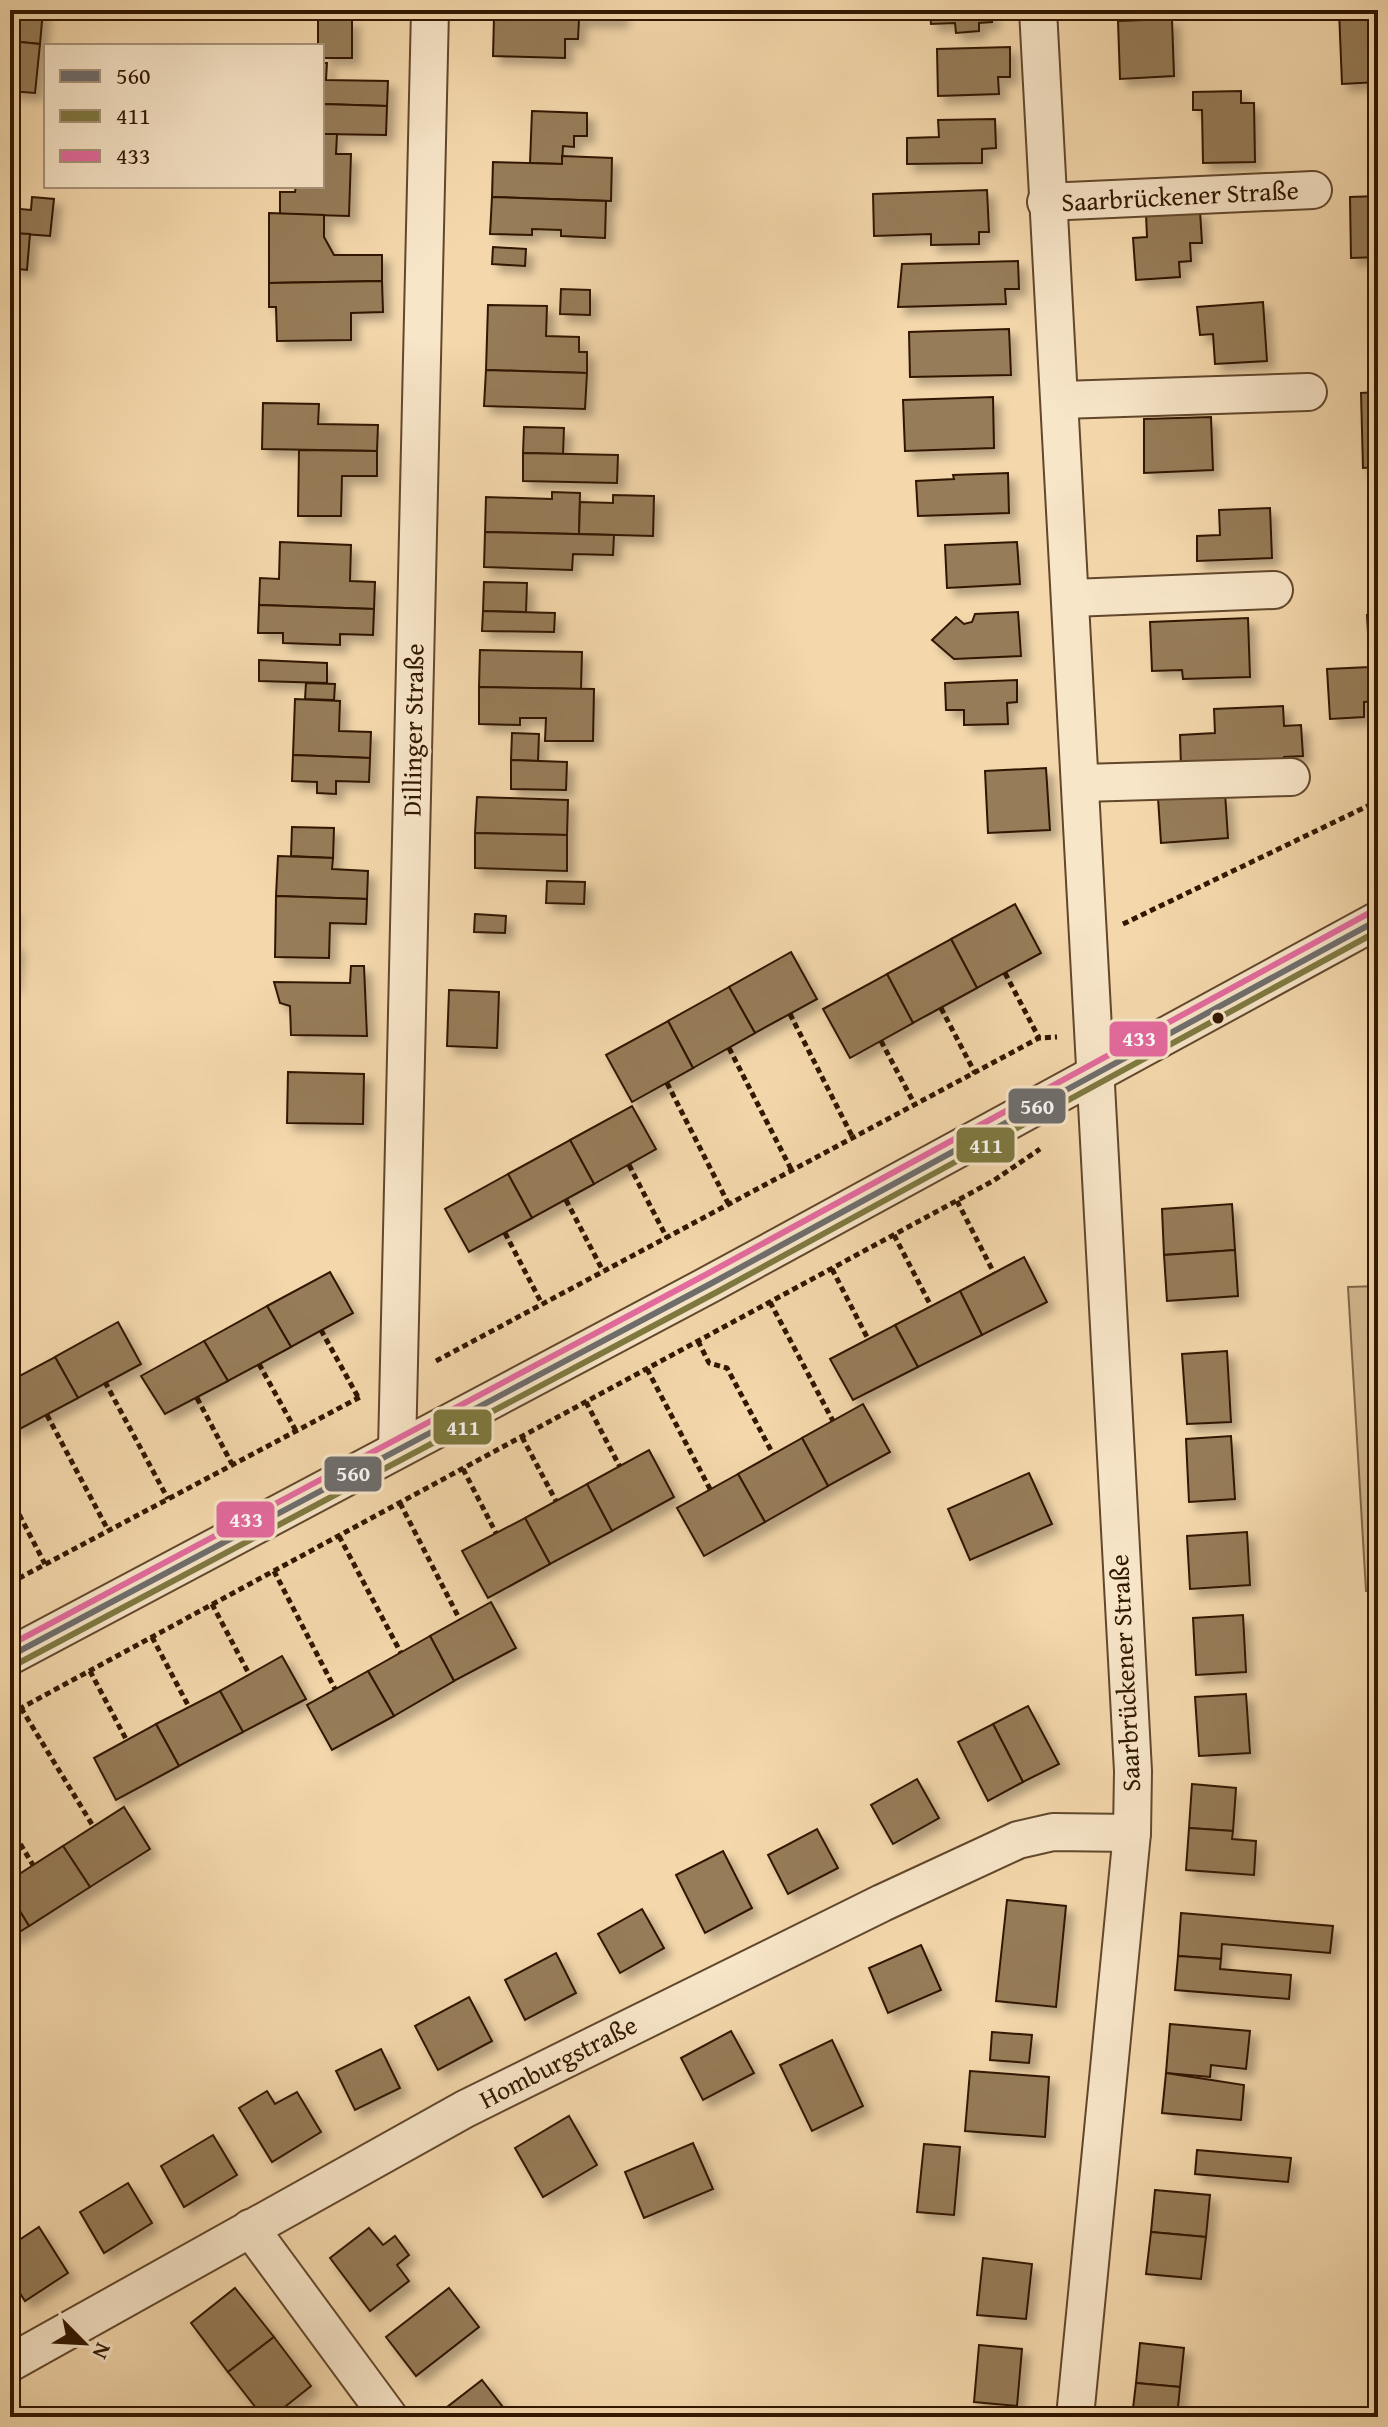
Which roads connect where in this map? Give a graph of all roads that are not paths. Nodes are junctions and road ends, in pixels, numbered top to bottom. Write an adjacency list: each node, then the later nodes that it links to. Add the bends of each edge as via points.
1 (430, 10): 13 (street, Dillinger Straße)
2 (1038, 10): 4 (street, Saarbrückener Straße)
3 (1313, 190): 4 (street, Saarbrückener Straße)
4 (1046, 202): 6 (street, Saarbrückener Straße)
5 (1308, 392): 6 (street)
6 (1061, 400): 8 (street, Saarbrückener Straße)
7 (1274, 590): 8 (street)
8 (1072, 598): 10 (street, Saarbrückener Straße)
9 (1291, 777): 10 (street)
10 (1082, 783): 12 (street, Saarbrückener Straße)
11 (1378, 920): 12 (street)
12 (1094, 1074): 13 (street); 15 (street, Saarbrückener Straße, via 1133,1771)
13 (397, 1450): 14 (street)
14 (10, 1656)
15 (1132, 1833): 16 (street, Homburgstraße, via 1053,1832 1018,1840 682,1999 465,2109); 19 (street, Saarbrückener Straße)
16 (250, 2228): 17 (street, Homburgstraße); 18 (street)
17 (10, 2363)
18 (389, 2417)
19 (1075, 2417)

